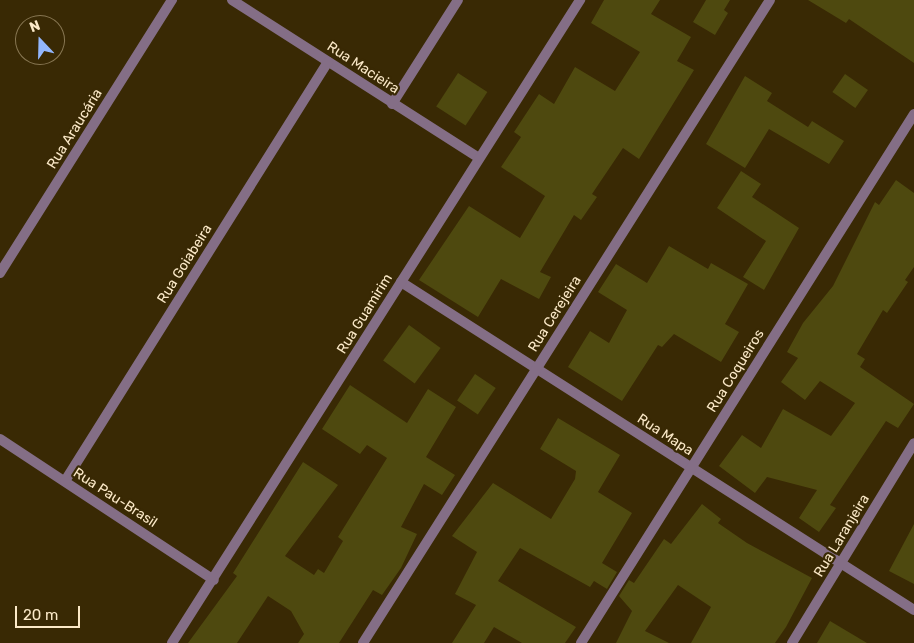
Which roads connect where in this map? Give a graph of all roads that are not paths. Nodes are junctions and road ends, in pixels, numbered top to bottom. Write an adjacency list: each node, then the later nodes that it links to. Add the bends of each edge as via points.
1 (172, 0): 10 (street, Rua Araucária)
2 (232, 0): 6 (street, Rua Macieira)
3 (458, 0): 7 (street)
4 (580, 0): 9 (street, Rua Guamirim)
5 (770, 0): 12 (street, Rua Cerejeira)
6 (328, 62): 7 (street, Rua Macieira); 16 (street, Rua Goiabeira)
7 (392, 104): 9 (street, Rua Macieira)
8 (914, 114): 15 (street, Rua Coqueiros)
9 (479, 158): 11 (street, Rua Guamirim)
10 (0, 273)
11 (401, 282): 12 (street, Rua Mapa); 18 (street, Rua Guamirim)
12 (537, 369): 15 (street, Rua Mapa); 21 (street, Rua Cerejeira)
13 (0, 439): 16 (street, Rua Pau-Brasil)
14 (914, 443): 17 (street, Rua Laranjeira)
15 (692, 468): 17 (street, Rua Mapa); 22 (street, Rua Coqueiros)
16 (65, 481): 18 (street, Rua Pau-Brasil)
17 (841, 564): 19 (street, Rua Mapa); 23 (street, Rua Laranjeira)
18 (214, 580): 20 (street, Rua Guamirim)
19 (914, 610)
20 (172, 643)
21 (363, 643)
22 (581, 643)
23 (792, 643)

